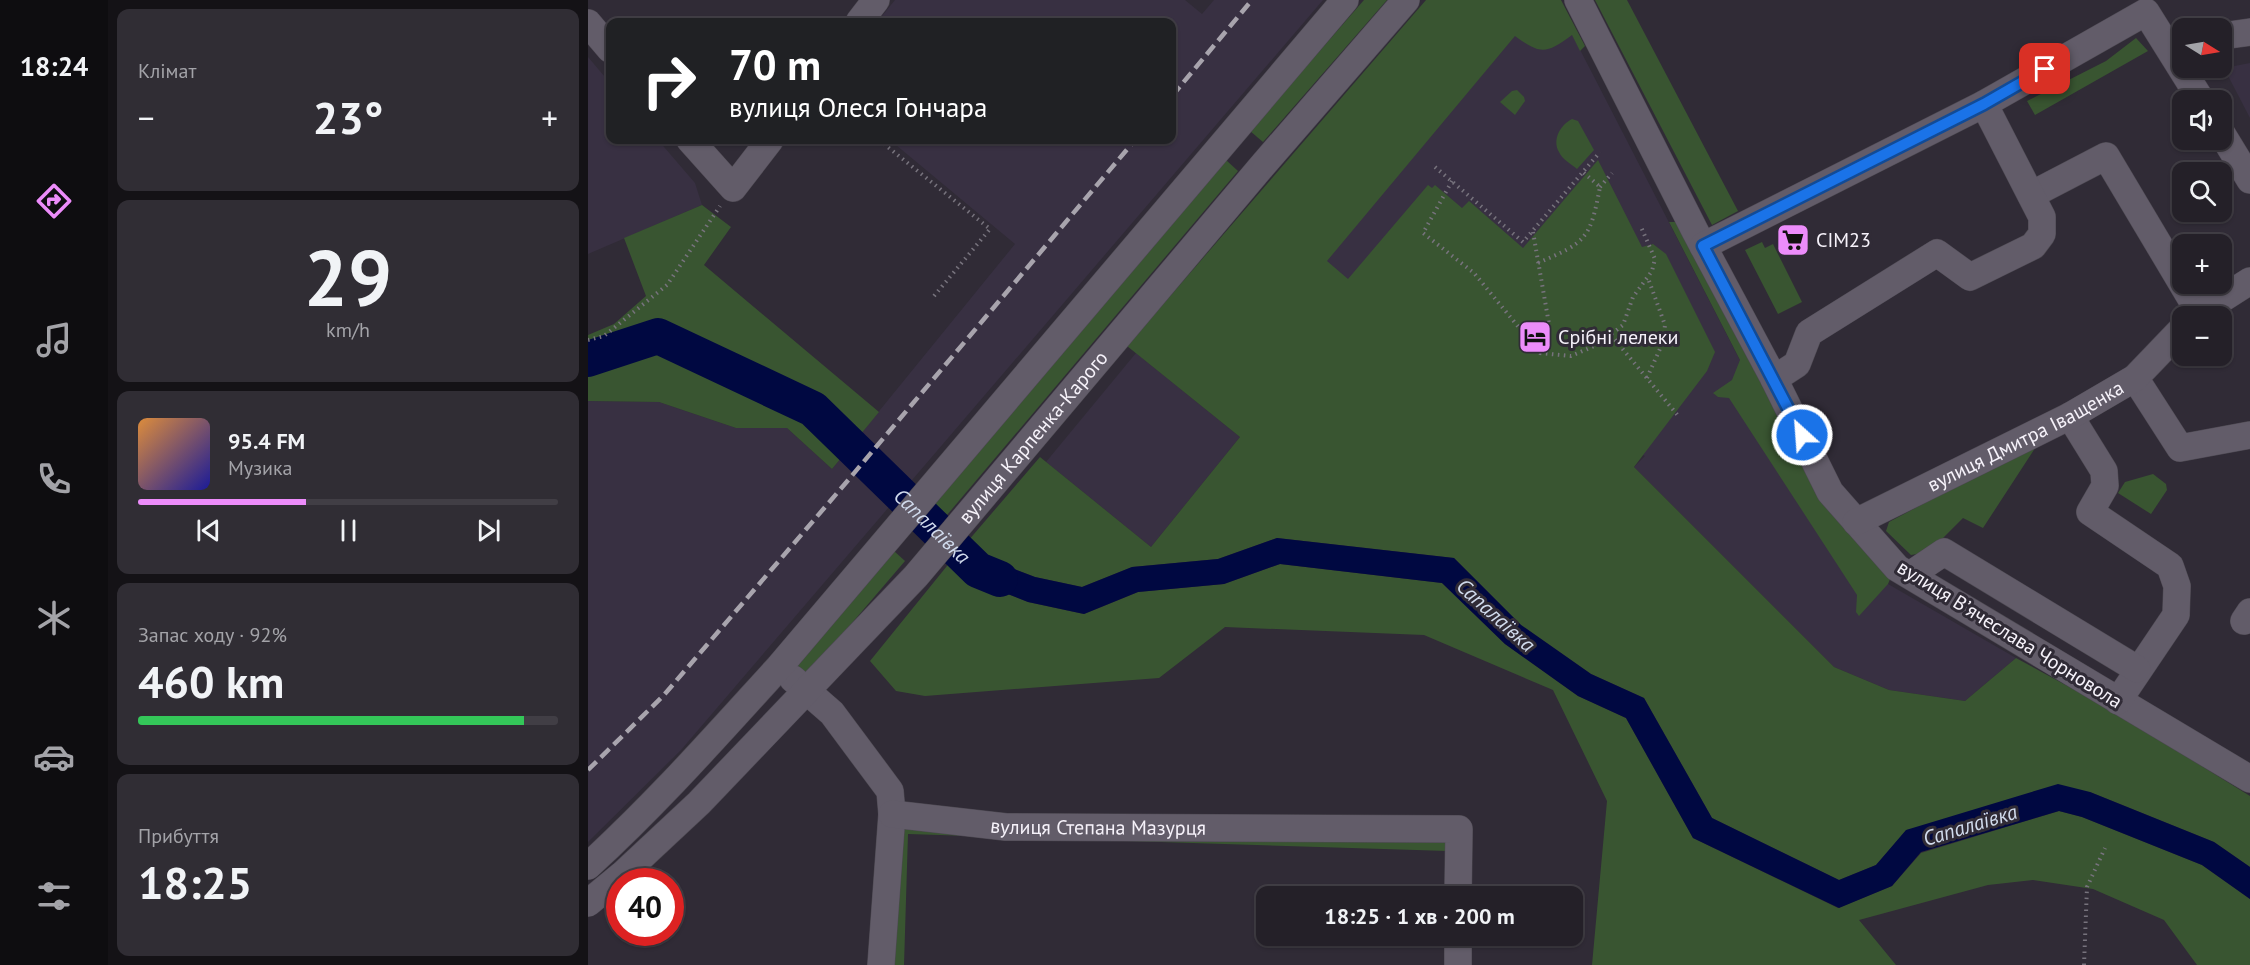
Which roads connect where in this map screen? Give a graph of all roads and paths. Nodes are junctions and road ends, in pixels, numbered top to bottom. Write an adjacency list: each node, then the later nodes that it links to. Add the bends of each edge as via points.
1 (1345, 0): 11 (street)
2 (1406, 0): 17 (street, вулиця Карпенка-Карого)
3 (1578, 0): 28 (street, вулиця Вʼячеслава Чорновола)
4 (2143, 6): 8 (street); 10 (street)
5 (588, 23): 9 (street)
6 (2250, 32): 7 (street)
7 (2232, 35)
8 (2172, 41)
9 (606, 44)
10 (1984, 104): 25 (street); 28 (street)
11 (1239, 124): 17 (street, via 1238,147 1251,162); 47 (street)
12 (694, 144): 23 (street)
13 (767, 144): 23 (street)
14 (884, 144): 32 (path, via 990,229)
15 (2232, 150): 21 (street)
16 (1600, 152): 19 (path)
17 (1262, 166): 49 (street, вулиця Карпенка-Карого, via 916,576)
18 (1435, 167): 22 (path)
19 (1583, 172): 24 (path); 27 (path)
20 (1612, 173): 24 (path)
21 (2250, 180)
22 (1452, 182): 27 (path, via 1523,242); 38 (path, via 1423,232 1474,273)
23 (733, 188): 36 (path, via 667,285 604,336)
24 (1600, 188): 29 (path, via 1589,233 1571,249)
25 (2031, 195): 33 (street, via 2106,156); 41 (street, via 2042,217 2042,234 2033,246 1970,277 1937,253 1809,333 1797,364)
26 (1641, 227): 30 (path, via 1655,259)
27 (1533, 231): 29 (path)
28 (1703, 246): 41 (street, вулиця Вʼячеслава Чорновола)
29 (1538, 263): 38 (path, via 1549,324)
30 (1648, 278): 35 (path, via 1633,297 1623,325); 39 (path, via 1665,325 1663,342)
31 (2250, 281): 34 (street, вулиця Дмитра Іващенка)
32 (934, 296)
33 (2185, 306)
34 (2212, 306)
35 (1611, 335): 38 (path, via 1571,356); 39 (path)
36 (588, 340)
37 (2172, 340): 40 (street, вулиця Дмитра Іващенка)
38 (1540, 353)
39 (1647, 378): 43 (path)
40 (2135, 378): 42 (street, вулиця Дмитра Іващенка); 44 (street, via 2180,448)
41 (1774, 379): 45 (street, вулиця Вʼячеслава Чорновола, via 1830,492)
42 (2070, 416): 45 (street, вулиця Дмитра Іващенка); 48 (street, via 2104,471 2105,486 2090,512 2170,566 2177,586 2176,615)
43 (1680, 418)
44 (2250, 435)
45 (1856, 522): 46 (street, вулиця Вʼячеслава Чорновола, via 1897,568)
46 (1910, 575): 48 (street, via 1944,552); 50 (street, вулиця Вʼячеслава Чорновола)
47 (779, 666): 49 (street); 54 (street, via 696,758)
48 (2138, 669): 50 (street)
49 (806, 691): 52 (street, via 832,713 890,791); 56 (street, вулиця Карпенка-Карого, via 699,803)
50 (2118, 701): 51 (street, вулиця Вʼячеслава Чорновола)
51 (2250, 779)
52 (892, 814): 55 (street, вулиця Степана Мазурця, via 1006,827 1459,829); 58 (street)
53 (2105, 848): 60 (path, via 2087,887)
54 (588, 866)
55 (1458, 886)
56 (588, 903)
57 (1458, 946): 59 (street)
58 (881, 965)
59 (1458, 965)
60 (2084, 965)

